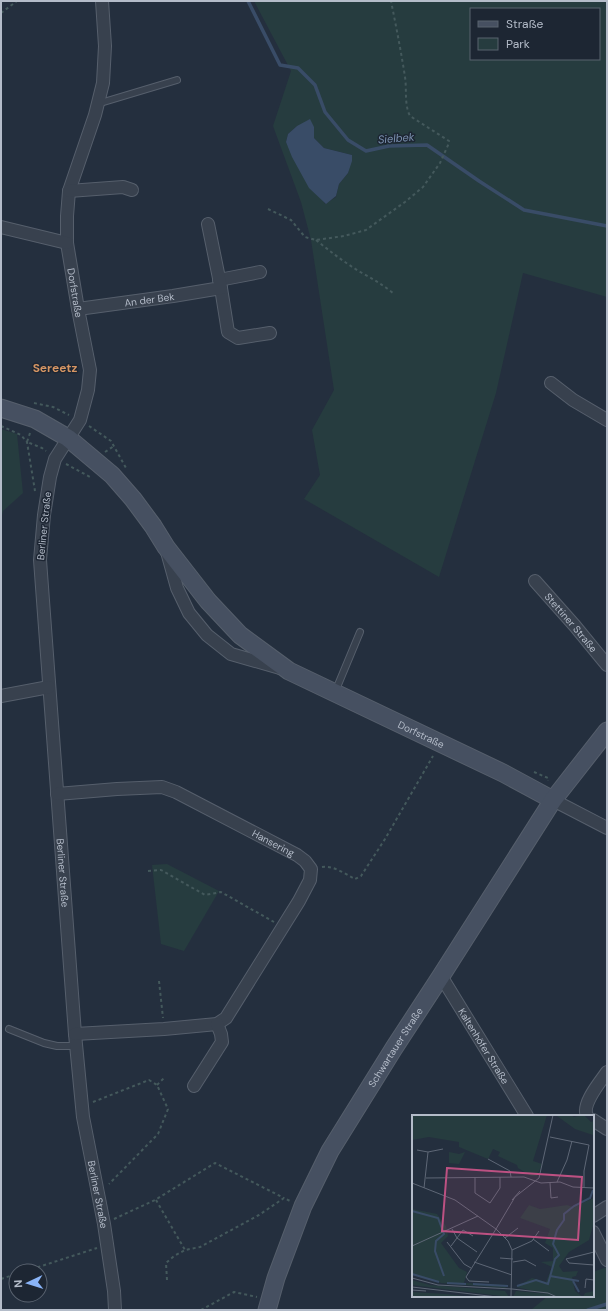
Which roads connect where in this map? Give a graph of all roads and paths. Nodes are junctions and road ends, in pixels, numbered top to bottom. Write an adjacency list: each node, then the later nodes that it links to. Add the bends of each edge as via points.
1 (16, 1): 4 (path)
2 (102, 1): 6 (street, Dorfstraße, via 105,46 103,83)
3 (391, 1): 12 (path, via 405,79 407,110 410,116 449,143 440,163 423,187 366,230)
4 (1, 13)
5 (177, 80): 6 (lane)
6 (98, 104): 8 (street, Dorfstraße)
7 (132, 190): 8 (street, via 123,187)
8 (69, 191): 13 (street, Dorfstraße)
9 (268, 209): 12 (path, via 291,220 304,237)
10 (208, 224): 15 (street)
11 (1, 227): 13 (street)
12 (316, 240): 16 (path)
13 (67, 242): 17 (street, Dorfstraße)
14 (260, 272): 15 (street, An der Bek)
15 (220, 284): 17 (street, An der Bek, via 173,296); 18 (street, via 228,332 238,338)
16 (393, 293)
17 (78, 310): 22 (street, Dorfstraße, via 90,370)
18 (270, 333)
19 (550, 383): 23 (street)
20 (43, 404): 22 (path)
21 (1, 408): 25 (main road, via 35,419)
22 (80, 420): 25 (street, Dorfstraße)
23 (607, 420)
24 (1, 426): 28 (path, via 27,442)
25 (68, 438): 26 (street, Berliner Straße); 29 (main road, Dorfstraße, via 112,475 133,499)
26 (55, 459): 27 (path); 34 (street, Berliner Straße, via 44,514 40,560)
27 (95, 480)
28 (36, 492)
29 (166, 547): 33 (main road, Dorfstraße, via 208,601 240,635); 33 (street, Dorfstraße, via 177,588 189,613 207,636 231,654)
30 (535, 582): 32 (street, Stettiner Straße)
31 (360, 632): 35 (lane)
32 (607, 665)
33 (290, 671): 35 (main road, Dorfstraße)
34 (49, 687): 36 (street); 39 (street, Berliner Straße)
35 (335, 692): 38 (main road, Dorfstraße)
36 (1, 696)
37 (607, 731): 40 (main road, Schwartauer Straße)
38 (441, 743): 40 (main road, Dorfstraße, via 503,772); 42 (path, via 361,876 355,879 326,866)
39 (57, 794): 42 (street, Hansering, via 162,787 297,855); 50 (street, Berliner Straße)
40 (553, 800): 41 (street); 45 (main road, Schwartauer Straße)
41 (607, 828)
42 (311, 868): 44 (street, via 310,880)
43 (148, 871): 44 (path, via 161,870 205,895 221,892)
44 (282, 927): 47 (street, via 226,1018)
45 (441, 976): 56 (street, Kaltenhöfer Straße); 63 (main road, Schwartauer Straße, via 330,1151)
46 (159, 981): 49 (path)
47 (217, 1024): 49 (street); 54 (street, via 222,1042)
48 (9, 1029): 50 (lane, via 57,1046)
49 (164, 1029): 50 (street)
50 (76, 1040): 55 (street, Berliner Straße)
51 (607, 1072): 57 (street, via 588,1100)
52 (164, 1078): 53 (path)
53 (157, 1085): 55 (path, via 149,1080); 60 (path, via 168,1109 158,1134)
54 (194, 1086)
55 (82, 1106): 60 (street, Berliner Straße)
56 (526, 1115)
57 (586, 1115)
58 (594, 1121): 59 (street)
59 (607, 1128)
60 (98, 1195): 66 (street, Berliner Straße)
61 (284, 1198): 62 (path, via 215,1163); 63 (path); 69 (path, via 200,1247)
62 (156, 1200): 66 (path); 69 (path)
63 (303, 1206): 73 (main road, Schwartauer Straße)
64 (607, 1207): 65 (street)
65 (594, 1215)
66 (104, 1224): 68 (street, Berliner Straße)
67 (594, 1234): 70 (street)
68 (107, 1244): 71 (path); 74 (street, Berliner Straße)
69 (185, 1250): 72 (path, via 166,1263)
70 (607, 1260)
71 (48, 1264)
72 (167, 1280)
73 (268, 1305): 75 (path, via 234,1292)
74 (115, 1310)
75 (201, 1310)

